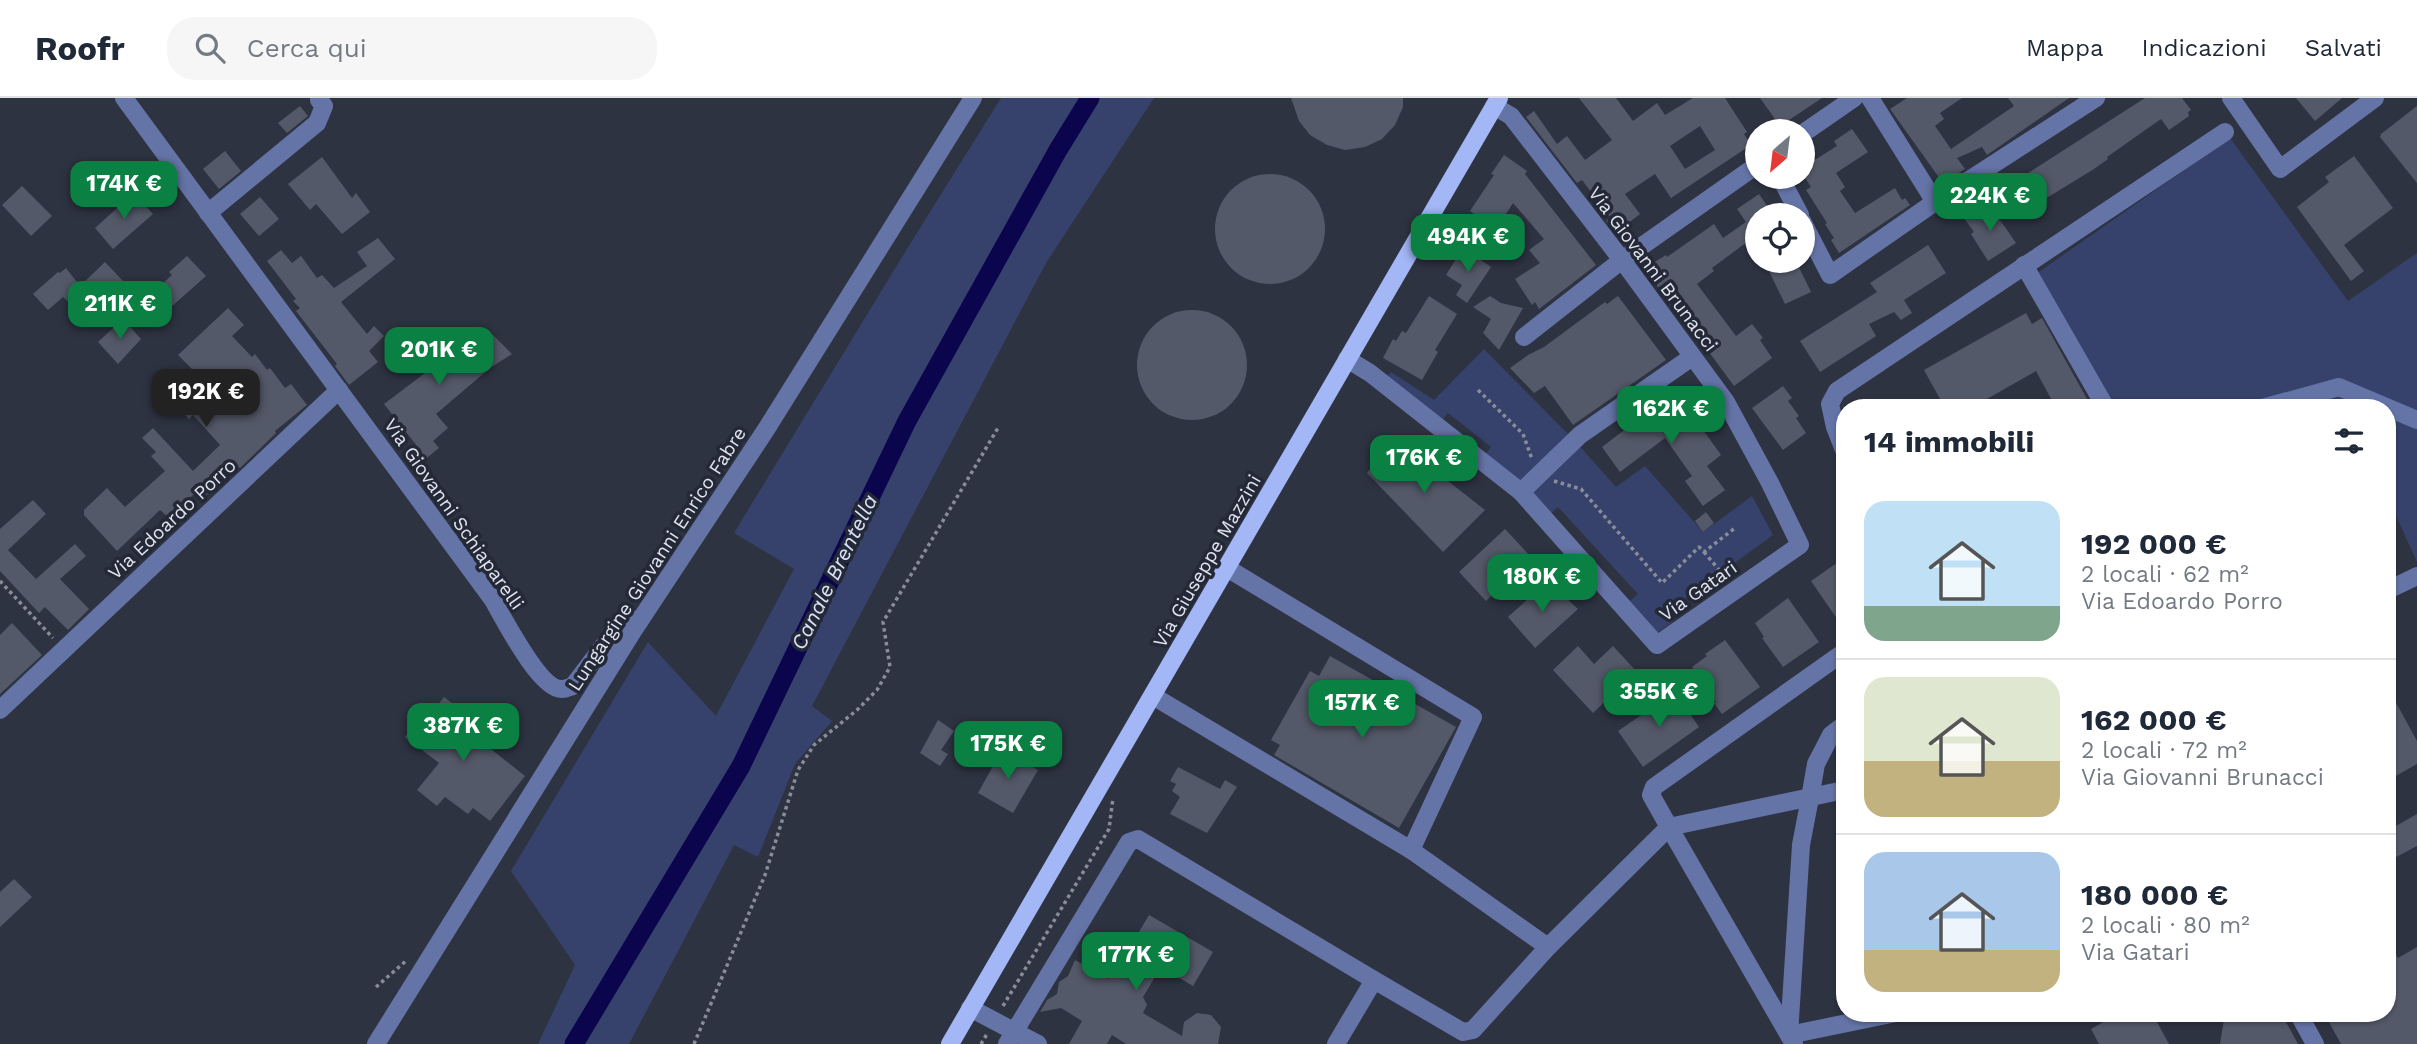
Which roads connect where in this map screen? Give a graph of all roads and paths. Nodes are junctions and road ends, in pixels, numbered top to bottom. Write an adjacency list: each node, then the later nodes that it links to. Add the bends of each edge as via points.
1 (124, 98): 14 (street, Via Giovanni Schiaparelli)
2 (973, 98): 39 (street, Lungargine Giovanni Enrico Fabre, via 767,428)
3 (1854, 98): 10 (street)
4 (1870, 98): 13 (street)
5 (2096, 98): 13 (street)
6 (2231, 98): 7 (street, via 2280,169)
7 (2375, 98)
8 (319, 100): 14 (street, via 324,106 317,123)
9 (1496, 102): 16 (street, Via Giovanni Brunacci); 20 (main road, Via Giuseppe Mazzini)
10 (1815, 125)
11 (2225, 132): 17 (street)
12 (1745, 173): 16 (street)
13 (1935, 202): 15 (street, via 1830,275)
14 (208, 213): 21 (street, Via Giovanni Schiaparelli)
15 (1815, 246)
16 (1622, 260): 18 (street); 19 (street, Via Giovanni Brunacci)
17 (2024, 265): 23 (street); 29 (street, via 1838,391 1830,404)
18 (1524, 337)
19 (1692, 357): 30 (street, via 1580,435); 32 (street, Via Giovanni Brunacci, via 1726,402)
20 (1347, 359): 30 (street, Via Gatari); 34 (main road, Via Giuseppe Mazzini)
21 (339, 390): 39 (street, Via Giovanni Schiaparelli, via 493,600 536,672 554,687 573,686 624,619); 40 (street, Via Edoardo Porro)
22 (1478, 390): 30 (path, via 1523,434)
23 (2101, 399)
24 (2295, 399): 25 (street, via 2339,387)
25 (2367, 399)
26 (2396, 412): 27 (street)
27 (2417, 421)
28 (998, 428): 60 (path, via 883,622 890,667 877,690 814,745 797,770 765,875)
29 (1836, 430)
30 (1530, 484): 33 (path, via 1581,489 1662,583 1699,547); 38 (street, Via Gatari, via 1657,645)
31 (1735, 528): 33 (path)
32 (1800, 545): 38 (street, Via Gatari)
33 (1704, 552): 38 (path)
34 (1227, 568): 42 (main road, Via Giuseppe Mazzini); 49 (street, via 1473,717)
35 (2417, 576): 37 (street)
36 (0, 581): 40 (path)
37 (2396, 586)
38 (1735, 590)
39 (639, 622): 59 (street, Lungargine Giovanni Enrico Fabre)
40 (64, 650): 43 (street, Via Edoardo Porro)
41 (1836, 658): 48 (street, via 1654,786 1651,795)
42 (1153, 696): 49 (street); 52 (main road, Via Giuseppe Mazzini)
43 (0, 710)
44 (1836, 731): 47 (street, via 1816,764)
45 (1836, 792): 47 (street)
46 (1114, 796): 53 (path, via 1109,829)
47 (1810, 798): 48 (street); 58 (street, via 1801,845)
48 (1670, 827): 50 (street); 58 (street)
49 (1412, 850): 50 (street)
50 (1548, 947): 51 (street, via 1473,1030 1463,1032)
51 (1374, 980): 57 (street, via 1138,838 1129,842); 64 (street)
52 (970, 1008): 57 (street); 61 (main road, Via Giuseppe Mazzini)
53 (1000, 1013)
54 (1860, 1022): 58 (street)
55 (2303, 1022): 65 (street)
56 (987, 1034): 62 (path)
57 (1011, 1038): 63 (street)
58 (1791, 1039)
59 (376, 1044)
60 (694, 1044)
61 (950, 1044)
62 (981, 1044)
63 (1038, 1044)
64 (1336, 1044)
65 (2315, 1044)

